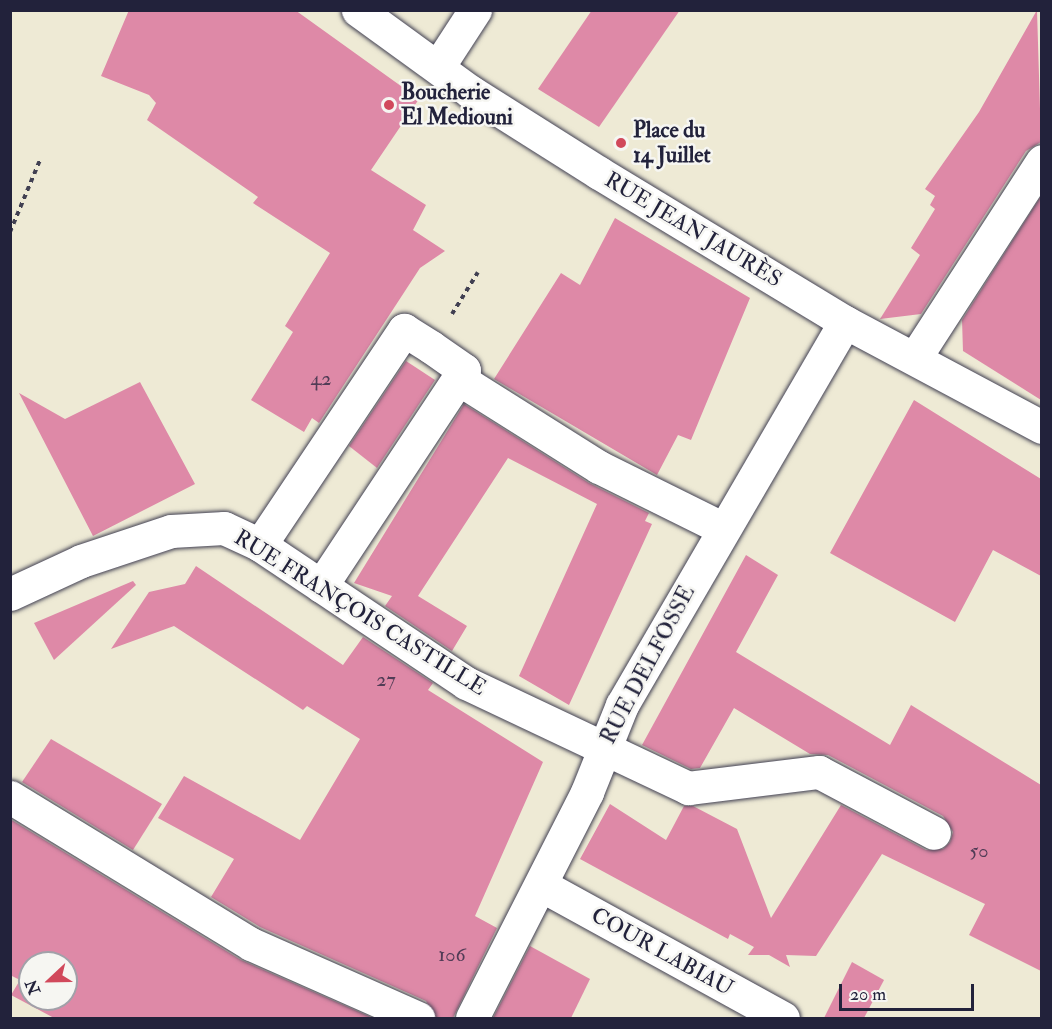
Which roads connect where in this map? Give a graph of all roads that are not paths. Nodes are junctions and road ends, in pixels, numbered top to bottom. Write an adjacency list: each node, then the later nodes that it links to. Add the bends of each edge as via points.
1 (358, 10): 3 (street, RUE JEAN JAURÈS)
2 (475, 10): 3 (street)
3 (438, 67): 5 (street, RUE JEAN JAURÈS)
4 (1041, 161): 6 (street)
5 (845, 322): 6 (street, RUE JEAN JAURÈS); 9 (street, RUE DELFOSSE)
6 (916, 356): 8 (street, RUE JEAN JAURÈS)
7 (459, 379): 9 (street, via 599,467); 10 (street, via 464,370 404,330); 11 (street)
8 (1041, 427)
9 (722, 528): 13 (street, RUE DELFOSSE)
10 (260, 545): 11 (street, RUE FRANÇOIS CASTILLE); 12 (street, RUE FRANÇOIS CASTILLE, via 209,525 171,531 81,561)
11 (321, 586): 13 (street, RUE FRANÇOIS CASTILLE, via 466,683)
12 (10, 594)
13 (604, 747): 15 (street, RUE FRANÇOIS CASTILLE, via 688,788 819,772); 16 (street, RUE DELFOSSE)
14 (10, 797): 17 (street, via 251,944)
15 (934, 833)
16 (542, 885): 18 (street, RUE DELFOSSE); 19 (street, COUR LABIAU)
17 (418, 1018)
18 (472, 1018)
19 (783, 1018)

